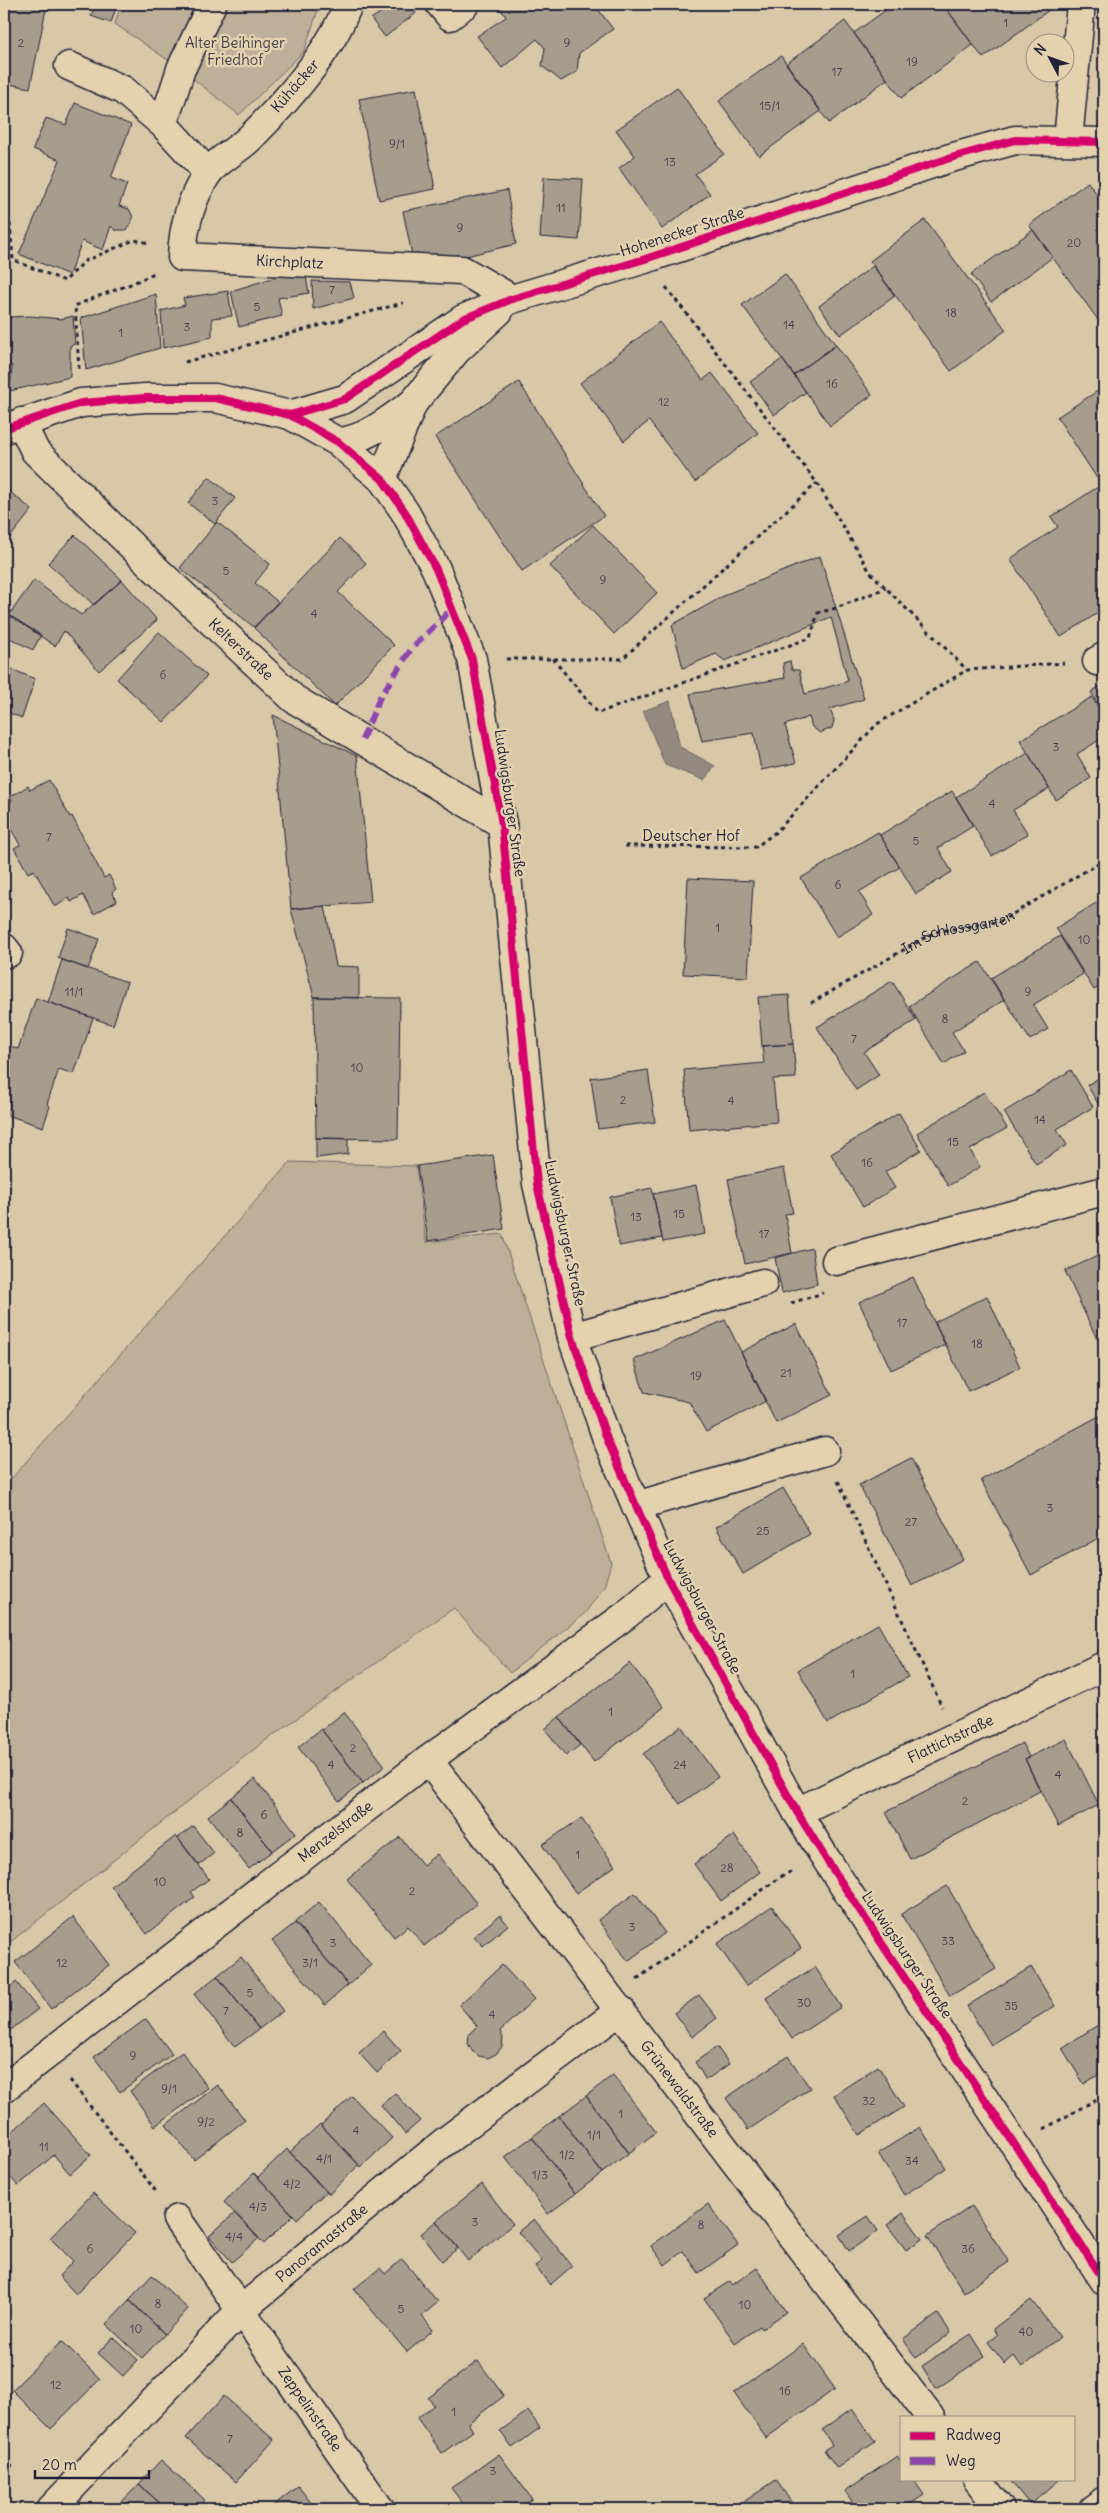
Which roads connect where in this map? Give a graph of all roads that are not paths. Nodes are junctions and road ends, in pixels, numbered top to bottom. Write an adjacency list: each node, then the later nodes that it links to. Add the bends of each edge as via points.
1 (212, 4): 7 (street, via 181,69)
2 (348, 4): 10 (street, Kühäcker, via 318,62 250,138)
3 (440, 4): 4 (street, via 450,16)
4 (465, 4)
5 (1081, 4): 8 (street)
6 (69, 66): 7 (street, via 123,90)
7 (163, 124): 10 (street)
8 (1068, 140): 9 (street, Hohenecker Straße); 11 (street, Hohenecker Straße, via 1015,140 947,159 645,259)
9 (1104, 142)
10 (208, 173): 11 (street, Kirchplatz, via 189,210 183,247 462,270)
11 (512, 299): 12 (street, Hohenecker Straße, via 464,319); 13 (street, Hohenecker Straße, via 456,351)
12 (367, 384): 14 (street, Hohenecker Straße, via 345,399); 16 (street, via 352,417)
13 (413, 403): 16 (street, Hohenecker Straße, via 376,429); 17 (street, Hohenecker Straße)
14 (290, 415): 15 (street, Ludwigsburger Straße, via 215,398 145,398 81,402); 16 (street, Ludwigsburger Straße)
15 (12, 426): 18 (street, Kelterstraße, via 147,561 294,699)
16 (345, 445): 17 (street, Ludwigsburger Straße)
17 (382, 478): 18 (street, Ludwigsburger Straße, via 436,569 472,659)
18 (502, 824): 22 (street, Ludwigsburger Straße, via 537,1184)
19 (1104, 1191): 20 (street)
20 (836, 1261)
21 (763, 1283): 22 (street)
22 (572, 1337): 24 (street, Ludwigsburger Straße, via 606,1439)
23 (825, 1451): 24 (street)
24 (636, 1506): 25 (street, Ludwigsburger Straße)
25 (668, 1579): 27 (street, Menzelstraße, via 626,1615); 28 (street, Ludwigsburger Straße)
26 (1104, 1666): 28 (street, Flattichstraße)
27 (428, 1760): 29 (street, Grünewaldstraße); 30 (street, Menzelstraße)
28 (797, 1812): 32 (street, Ludwigsburger Straße)
29 (616, 2004): 33 (street, Panoramastraße); 34 (street, Grünewaldstraße)
30 (4, 2088)
31 (177, 2220): 33 (street, Zeppelinstraße)
32 (1104, 2280)
33 (241, 2310): 37 (street, Panoramastraße); 38 (street, Zeppelinstraße)
34 (929, 2416)
35 (978, 2480): 39 (street)
36 (1104, 2501): 40 (street)
37 (51, 2509)
38 (380, 2509)
39 (1000, 2509)
40 (1093, 2509)

